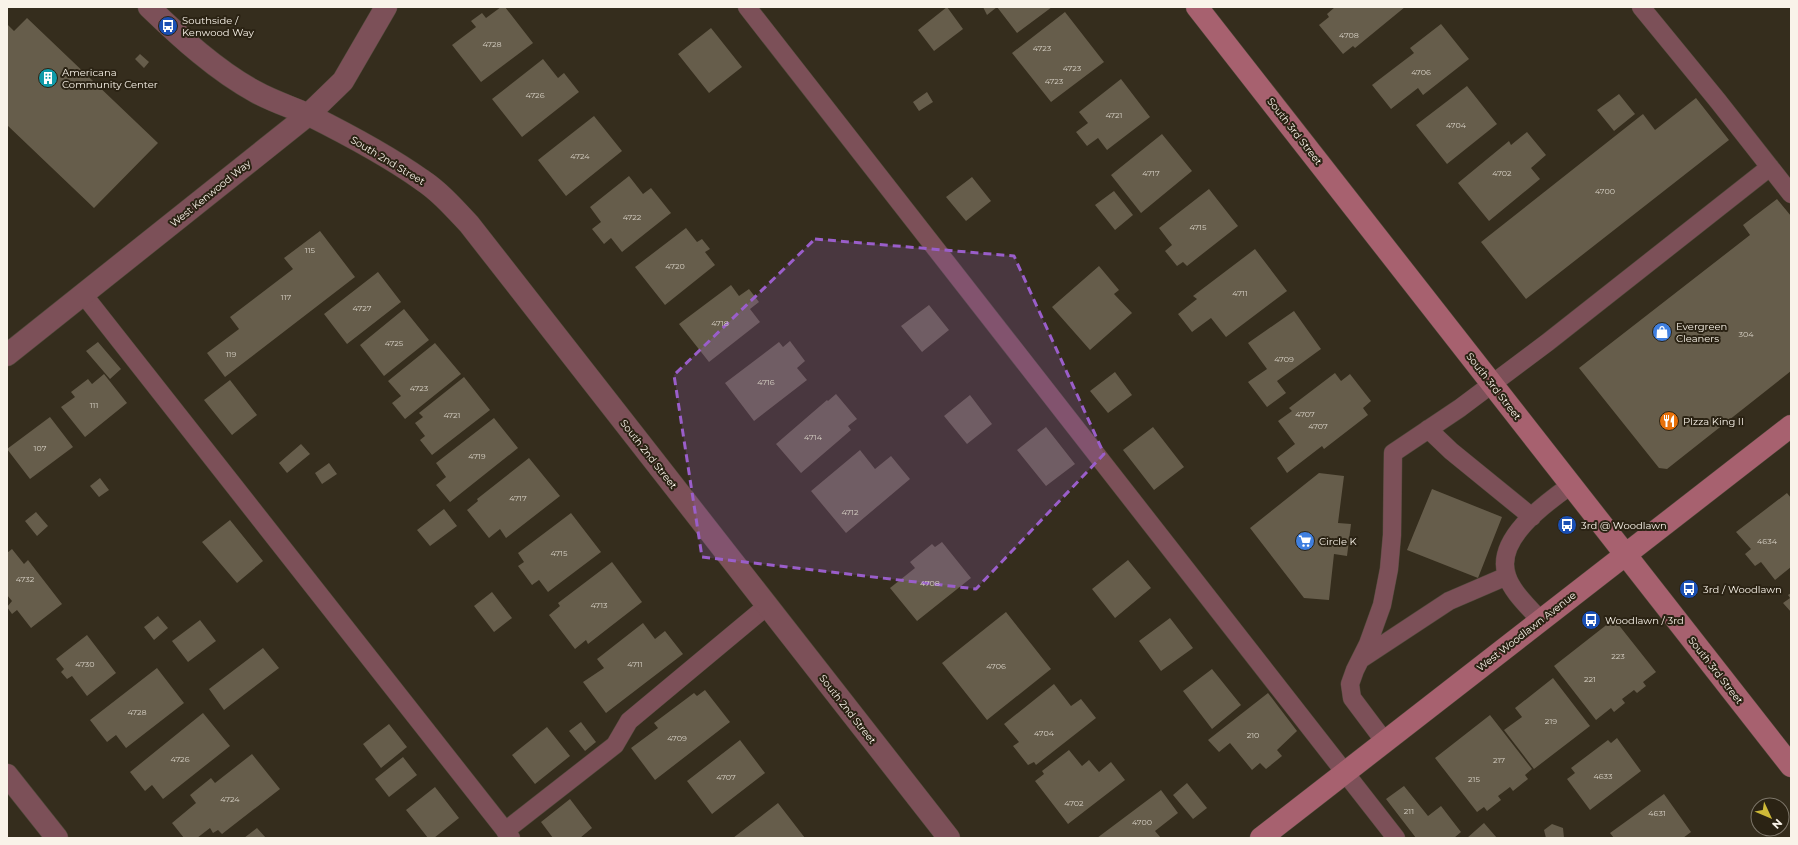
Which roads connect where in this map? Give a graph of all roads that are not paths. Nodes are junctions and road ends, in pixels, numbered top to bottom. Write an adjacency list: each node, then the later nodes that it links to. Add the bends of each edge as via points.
1 (148, 7): 6 (street, South 2nd Street, via 230,76 256,92)
2 (386, 7): 6 (street, West Kenwood Way, via 343,81)
3 (747, 7): 23 (lane)
4 (1197, 7): 11 (main road, South 3rd Street)
5 (1641, 7): 7 (lane)
6 (308, 115): 9 (street, West Kenwood Way); 18 (street, South 2nd Street, via 423,180 469,224)
7 (1770, 167): 8 (lane); 11 (lane, via 1548,342)
8 (1791, 194)
9 (83, 294): 10 (street, West Kenwood Way); 25 (lane)
10 (7, 355)
11 (1492, 382): 13 (lane, via 1460,408); 14 (main road, South 3rd Street)
12 (1791, 426): 16 (main road, West Woodlawn Avenue)
13 (1428, 429): 15 (lane); 20 (lane, via 1393,453 1389,569 1382,605)
14 (1571, 485): 15 (lane); 16 (main road, South 3rd Street)
15 (1532, 517): 17 (lane, via 1519,531 1508,550 1505,564)
16 (1624, 555): 19 (main road, West Woodlawn Avenue); 22 (main road, South 3rd Street)
17 (1507, 576): 19 (lane); 20 (lane, via 1449,601)
18 (767, 606): 25 (lane, via 630,720 615,745); 27 (street, South 2nd Street)
19 (1540, 620): 21 (main road, West Woodlawn Avenue)
20 (1361, 659): 21 (lane, via 1350,684 1352,698)
21 (1385, 742): 23 (main road, West Woodlawn Avenue)
22 (1791, 766)
23 (1345, 773): 28 (main road, West Woodlawn Avenue); 29 (lane)
24 (7, 775): 26 (street)
25 (508, 834)
26 (57, 838)
27 (949, 838)
28 (1261, 838)
29 (1396, 838)

